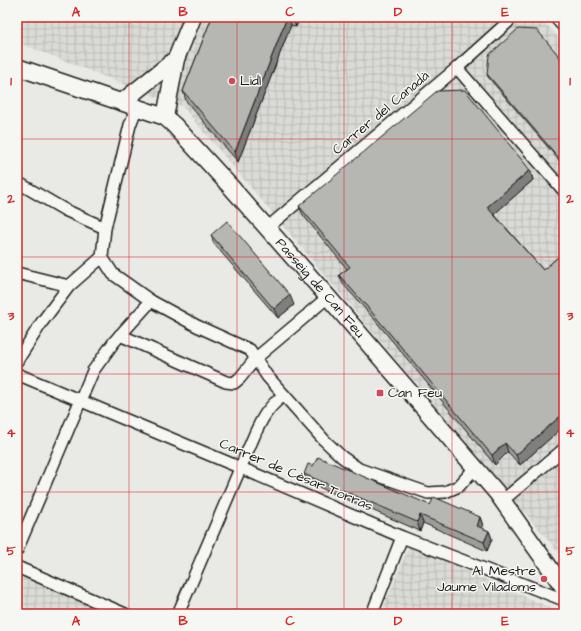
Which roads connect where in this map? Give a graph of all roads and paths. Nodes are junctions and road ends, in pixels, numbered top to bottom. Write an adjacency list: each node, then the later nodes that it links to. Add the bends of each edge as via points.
1 (193, 17): 5 (street)
2 (511, 17): 7 (street, Carrer del Canadà)
3 (556, 17): 4 (street)
4 (564, 27)
5 (176, 59): 8 (street); 9 (street)
6 (17, 67): 8 (street, Passeig de Can Feu)
7 (457, 68): 11 (street); 13 (street, Carrer del Canadà)
8 (130, 104): 9 (street, Passeig de Can Feu); 12 (street, via 130,125)
9 (165, 117): 13 (street, Passeig de Can Feu)
10 (17, 182): 12 (street, via 65,210)
11 (564, 191)
12 (105, 228): 14 (street)
13 (268, 228): 17 (street, Passeig de Can Feu)
14 (102, 257): 16 (street); 18 (street, via 114,274)
15 (17, 273): 16 (street)
16 (69, 286): 21 (street)
17 (328, 297): 20 (street); 27 (street, Passeig de Can Feu)
18 (151, 301): 19 (street); 20 (street, via 196,326 250,350)
19 (120, 335): 20 (street, via 226,382 234,383); 24 (street, via 93,371)
20 (256, 358): 23 (street, via 267,376)
21 (17, 361)
22 (17, 374): 24 (street, Carrer de Cèsar Torras)
23 (284, 395): 26 (street, via 264,415); 27 (street, via 324,440 359,469 428,493 445,492 459,486)
24 (80, 400): 26 (street, Carrer de Cèsar Torras); 30 (street)
25 (564, 449): 28 (street)
26 (241, 468): 29 (street, Carrer de Cèsar Torras); 35 (street)
27 (475, 468): 28 (street, Passeig de Can Feu)
28 (502, 501): 32 (street, Passeig de Can Feu)
29 (402, 537): 33 (street, Carrer de Cèsar Torras); 36 (street)
30 (17, 550)
31 (17, 568): 34 (street)
32 (564, 588)
33 (564, 600)
34 (125, 614)
35 (178, 614)
36 (372, 614)

